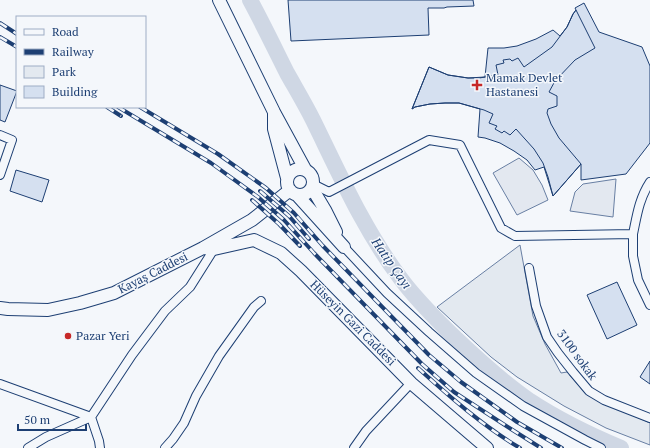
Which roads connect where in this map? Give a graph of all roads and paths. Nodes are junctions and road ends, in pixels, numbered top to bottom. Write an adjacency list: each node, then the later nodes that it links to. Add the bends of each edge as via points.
1 (219, 0): 2 (street)
2 (274, 112): 4 (street); 6 (street, via 274,130)
3 (0, 135): 5 (street, via 12,140)
4 (305, 169): 6 (street, via 292,171); 8 (street, via 312,175)
5 (0, 176)
6 (287, 178): 9 (street, via 288,186)
7 (650, 182): 10 (street, via 638,208)
8 (312, 186): 9 (street, via 306,194); 10 (street, via 330,192 429,140 460,145 501,228 515,236); 11 (street)
9 (293, 192): 11 (street); 12 (street, Kayaş Caddesi)
10 (633, 234): 15 (street, via 633,256 638,280)
11 (344, 247): 26 (street, via 386,293 476,373 523,406)
12 (208, 249): 16 (street, Kayaş Caddesi, via 114,293 80,304 48,310); 17 (street, Hüseyin Gazi Caddesi, via 254,240 281,253); 19 (street, via 190,287 165,312)
13 (529, 268): 20 (street, 3100 sokak, via 536,306 547,337 573,372 589,391 604,400)
14 (261, 301): 23 (street, via 219,356 184,423)
15 (650, 305)
16 (0, 308)
17 (411, 382): 24 (street, via 366,431); 25 (street, Hüseyin Gazi Caddesi)
18 (0, 384): 19 (street)
19 (90, 417): 21 (street); 22 (street)
20 (650, 418)
21 (28, 448)
22 (100, 448)
23 (166, 448)
24 (354, 448)
25 (487, 448)
26 (601, 448)

